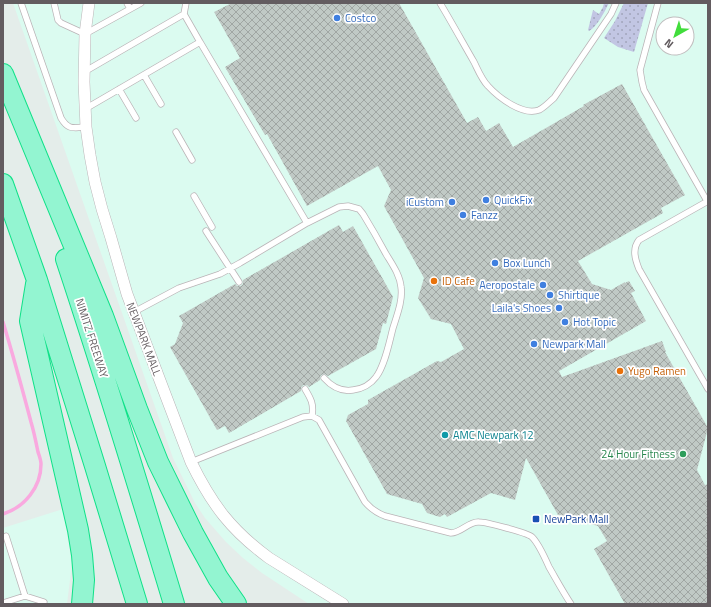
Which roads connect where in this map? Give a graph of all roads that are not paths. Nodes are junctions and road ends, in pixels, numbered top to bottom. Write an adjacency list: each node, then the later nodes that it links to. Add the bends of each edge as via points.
1 (21, 3): 21 (lane, via 61,118 73,128)
2 (54, 3): 12 (lane, via 61,23)
3 (89, 3): 12 (street, NEWPARK MALL)
4 (127, 3): 10 (lane)
5 (141, 3): 10 (lane)
6 (186, 3): 11 (lane)
7 (440, 3): 8 (lane, via 488,86 521,110 532,111 539,110 554,98)
8 (616, 3)
9 (658, 3): 26 (lane, via 640,70 644,90)
10 (130, 9): 12 (lane)
11 (184, 14): 13 (lane); 14 (lane)
12 (85, 34): 14 (street, NEWPARK MALL)
13 (200, 42): 16 (lane); 27 (lane)
14 (84, 72): 19 (street, NEWPARK MALL)
15 (3, 75): 39 (highway, NIMITZ FREEWAY, via 87,322); 44 (highway, via 103,316 158,462 193,533)
16 (144, 75): 17 (lane); 18 (lane)
17 (119, 90): 19 (lane); 20 (lane)
18 (161, 104)
19 (84, 110): 21 (street, NEWPARK MALL)
20 (136, 118)
21 (86, 127): 31 (street, NEWPARK MALL, via 102,209)
22 (176, 132): 23 (lane)
23 (192, 160)
24 (3, 184): 29 (highway)
25 (194, 196): 28 (lane)
26 (708, 201): 34 (lane, via 639,240 634,252 639,269)
27 (307, 223): 28 (lane); 32 (lane, via 339,206 358,209 395,268 402,295 384,359 376,377 368,385 348,391 338,389)
28 (231, 269): 30 (lane); 31 (lane, via 179,288)
29 (37, 280): 42 (highway, via 30,321 78,530 84,580); 43 (highway)
30 (239, 282)
31 (134, 312): 36 (street, NEWPARK MALL)
32 (324, 378)
33 (305, 389): 35 (lane, via 312,400)
34 (708, 390)
35 (312, 416): 36 (lane, via 303,417); 46 (lane, via 319,420 365,502 371,508 385,516 451,533 477,522 530,535)
36 (191, 462): 45 (street, NEWPARK MALL, via 210,498 238,533 269,558)
37 (6, 536): 38 (lane)
38 (25, 596): 40 (lane); 41 (lane)
39 (173, 598)
40 (44, 602)
41 (3, 603)
42 (82, 604)
43 (137, 604)
44 (236, 604)
45 (343, 604)
46 (571, 604)

